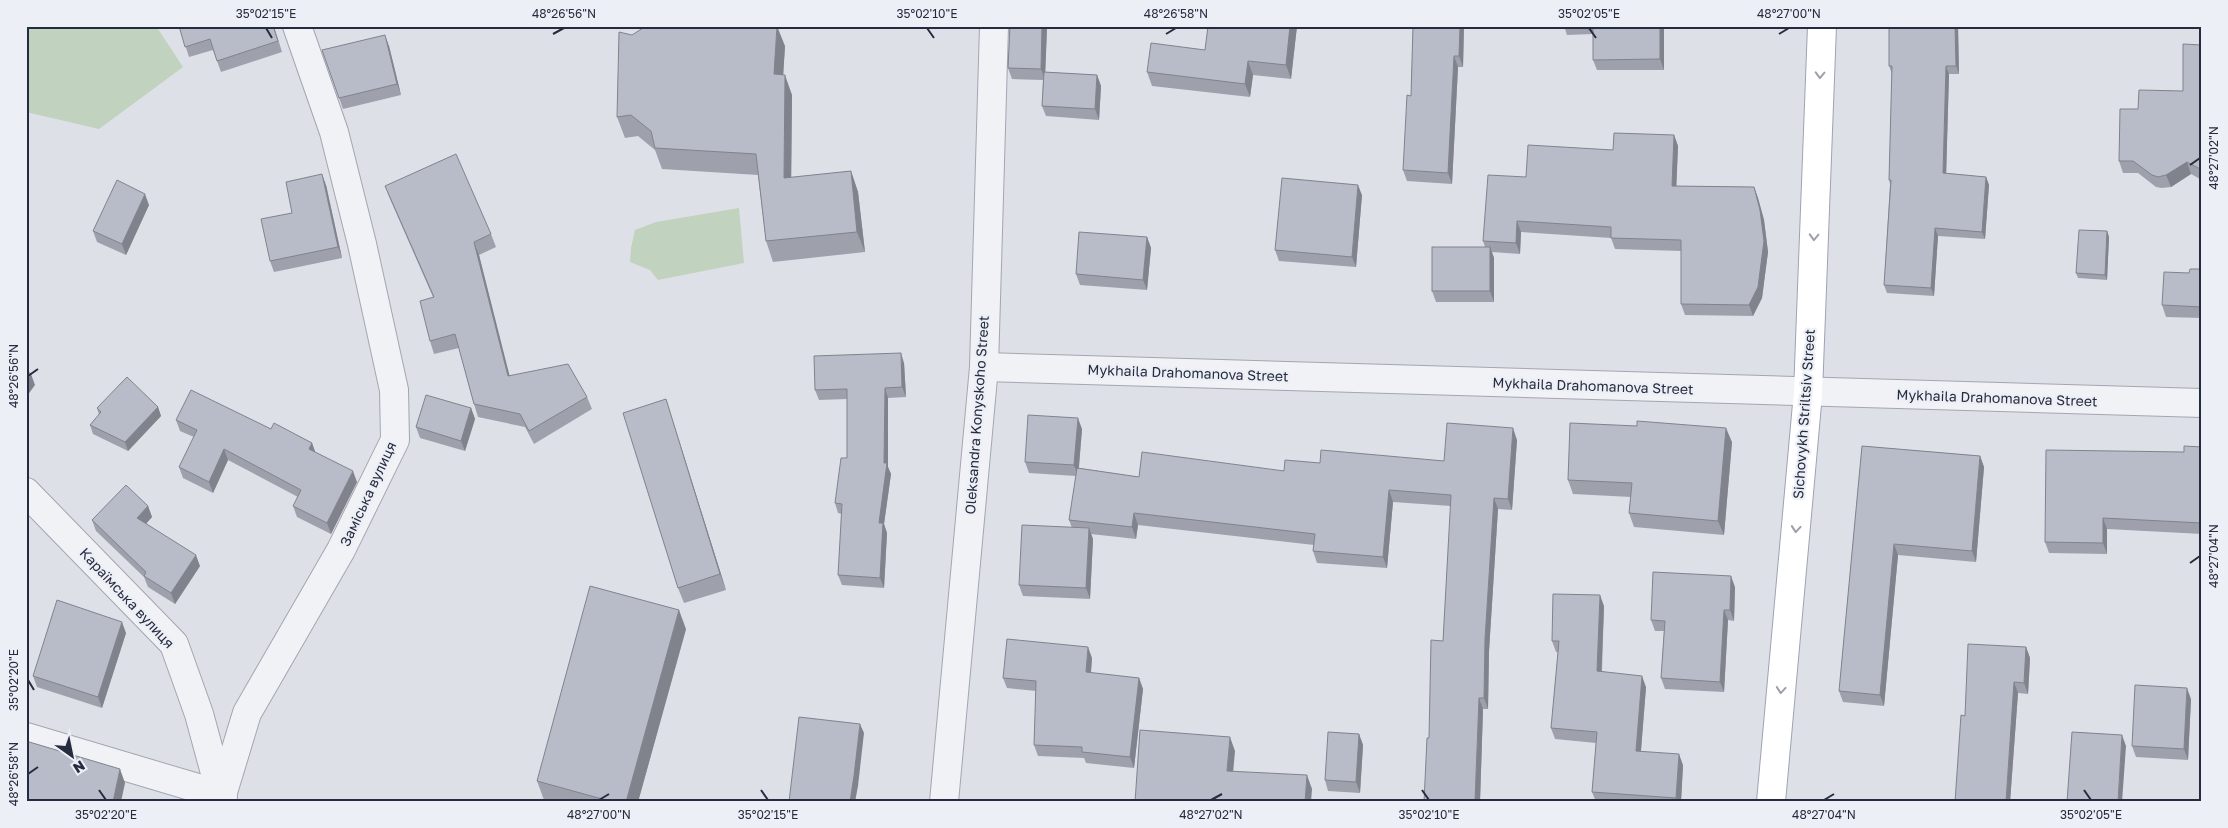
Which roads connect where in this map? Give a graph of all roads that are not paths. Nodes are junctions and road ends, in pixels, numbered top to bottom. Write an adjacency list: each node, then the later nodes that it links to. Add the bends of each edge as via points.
1 (297, 26): 9 (street, Заміська вулиця, via 334,132 362,244 394,390 395,440 342,550 246,713)
2 (994, 26): 4 (street, Oleksandra Konyskoho Street)
3 (1822, 26): 5 (main road, Sichovykh Striltsiv Street, one-way to 5)
4 (984, 366): 5 (street, Mykhaila Drahomanova Street); 10 (street, Oleksandra Konyskoho Street)
5 (1808, 393): 6 (street, Mykhaila Drahomanova Street); 11 (main road, Sichovykh Striltsiv Street, one-way to 11)
6 (2202, 403)
7 (26, 492): 9 (street, Караїмська вулиця, via 174,644)
8 (26, 736): 9 (street)
9 (224, 800)
10 (944, 802)
11 (1772, 802)

